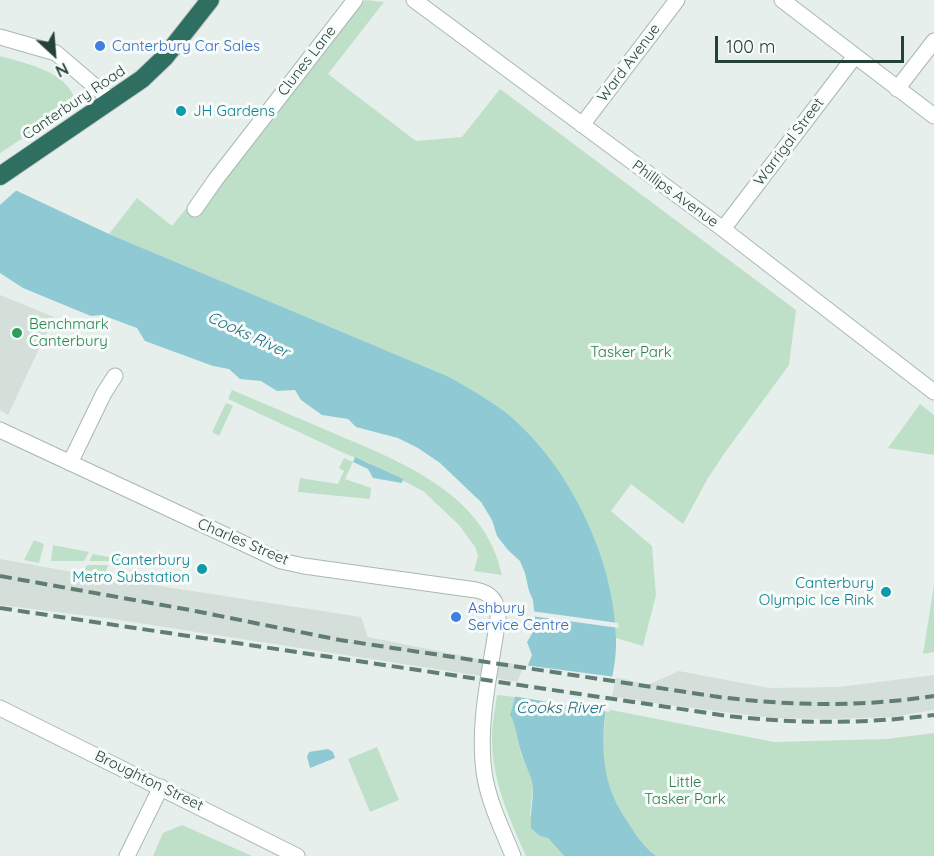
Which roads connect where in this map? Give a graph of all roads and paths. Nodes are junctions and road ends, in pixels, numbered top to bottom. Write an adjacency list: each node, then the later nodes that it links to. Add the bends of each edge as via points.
1 (210, 0): 10 (highway, Canterbury Road, via 165,57)
2 (356, 0): 14 (street, Clunes Lane)
3 (414, 0): 12 (street, Phillips Avenue)
4 (677, 0): 12 (street, Ward Avenue)
5 (783, 0): 8 (street)
6 (0, 37): 10 (street, via 56,53)
7 (934, 41): 9 (street)
8 (855, 56): 9 (street); 15 (street, Warrigal Street)
9 (897, 89): 11 (street)
10 (112, 101): 13 (highway, Canterbury Road)
11 (934, 116)
12 (582, 125): 15 (street, Phillips Avenue)
13 (0, 176)
14 (195, 209)
15 (723, 229): 17 (street, Phillips Avenue)
16 (115, 376): 19 (street)
17 (934, 392)
18 (0, 430): 19 (street, Charles Street)
19 (70, 463): 24 (street, Charles Street, via 281,561 482,591 491,597 498,618 486,702 484,762 488,790)
20 (0, 708): 21 (street, Broughton Street)
21 (160, 787): 22 (street); 23 (street, Broughton Street)
22 (127, 856)
23 (297, 856)
24 (513, 856)

